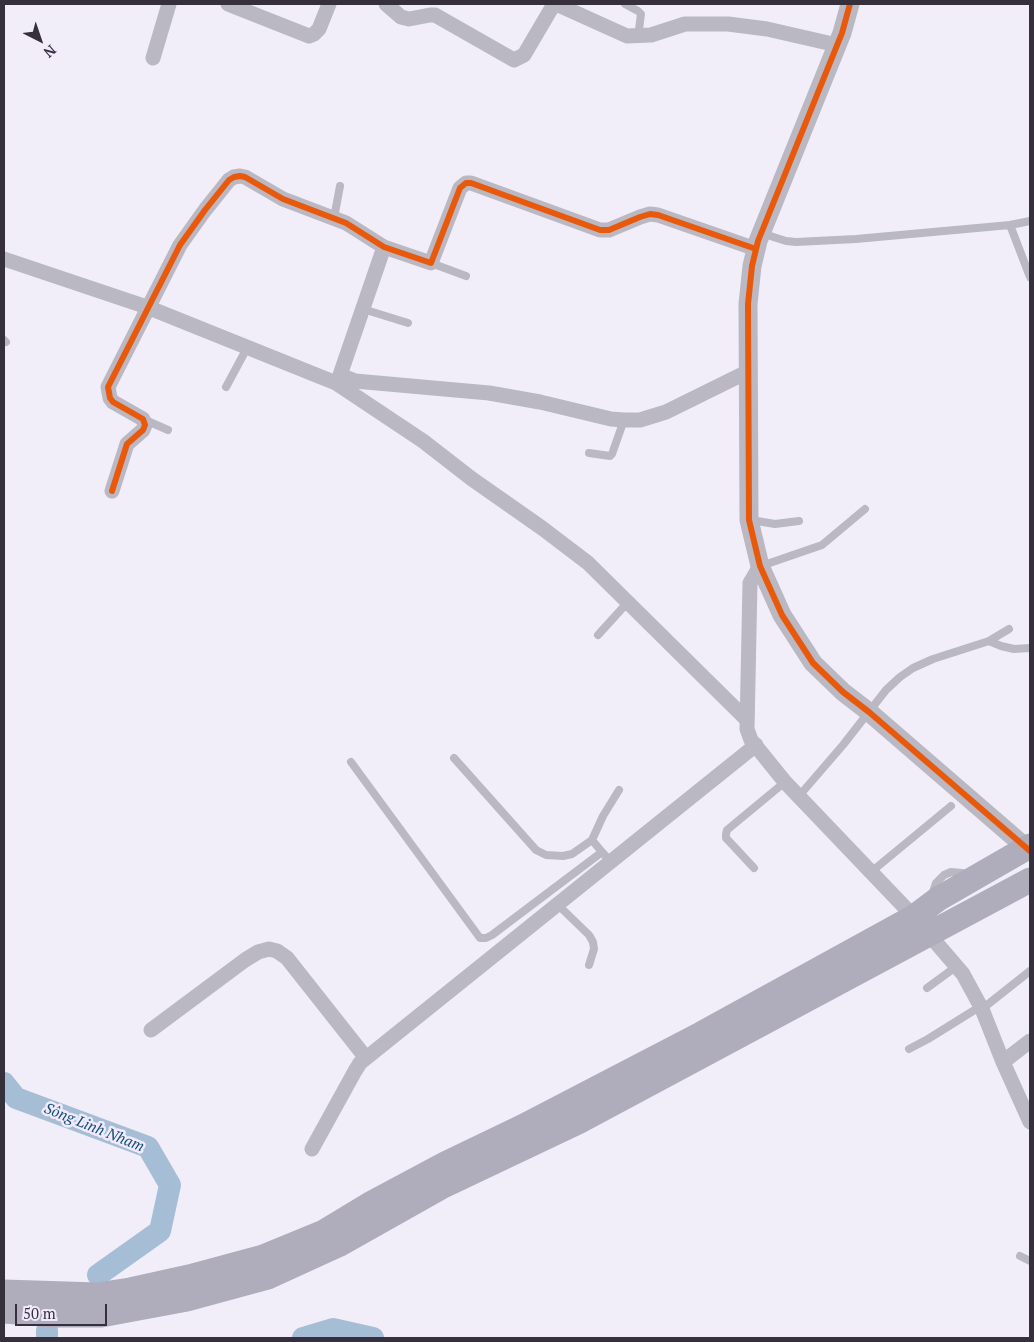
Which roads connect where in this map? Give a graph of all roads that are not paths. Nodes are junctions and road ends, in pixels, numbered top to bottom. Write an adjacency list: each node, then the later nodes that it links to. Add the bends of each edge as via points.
1 (169, 4): 10 (street)
2 (228, 4): 3 (street, via 309,36 319,29)
3 (329, 4)
4 (386, 4): 5 (street, via 401,17 409,19 435,15 514,60 524,54)
5 (555, 4): 8 (street, via 627,36)
6 (625, 4): 8 (lane, via 640,14)
7 (848, 5): 9 (street)
8 (638, 37): 9 (street, via 685,24 728,24 767,28)
9 (837, 45): 15 (street)
10 (153, 58)
11 (340, 186): 12 (lane)
12 (334, 218): 16 (street); 21 (street, via 283,199 245,177 234,177 186,236)
13 (1030, 221): 14 (lane)
14 (1010, 225): 15 (lane, via 856,239); 20 (lane)
15 (759, 241): 18 (street, via 650,214 609,230 600,230 466,183 460,188); 25 (street, via 752,266 748,304)
16 (384, 247): 18 (street); 22 (street)
17 (4, 259): 21 (street)
18 (431, 263): 19 (lane)
19 (466, 276)
20 (1030, 277)
21 (147, 307): 24 (street); 28 (street, via 108,386 113,402)
22 (363, 309): 23 (lane); 26 (street)
23 (408, 323)
24 (247, 348): 26 (street); 27 (lane)
25 (747, 372): 29 (street, via 666,412 640,420); 34 (street)
26 (338, 379): 29 (street, via 489,393); 37 (street, via 487,491 554,536)
27 (226, 387)
28 (143, 419): 30 (lane); 32 (street, via 143,430 126,444)
29 (624, 420): 31 (lane, via 610,456)
30 (168, 430)
31 (589, 453)
32 (112, 492)
33 (865, 509): 36 (lane, via 822,544)
34 (749, 520): 35 (lane, via 775,524); 36 (street)
35 (798, 521)
36 (760, 566): 42 (street, via 782,615 813,663); 43 (street, via 750,583)
37 (628, 602): 39 (lane); 43 (street)
38 (1009, 629): 40 (lane)
39 (598, 635)
40 (989, 641): 41 (lane, via 1014,649); 42 (lane, via 913,668 886,690)
41 (1030, 648)
42 (869, 712): 49 (lane); 52 (street)
43 (747, 720): 44 (street, via 747,729)
44 (756, 745): 47 (street); 53 (street)
45 (454, 758): 51 (lane, via 536,850 546,855 563,856 572,854)
46 (351, 762): 53 (lane, via 480,938 492,935)
47 (785, 782): 49 (street); 54 (lane, via 727,830 726,838)
48 (619, 790): 51 (lane)
49 (799, 796): 55 (street)
50 (951, 806): 55 (lane)
51 (592, 840): 53 (lane)
52 (1029, 848): 59 (highway, via 938,899)
53 (606, 856): 58 (street)
54 (754, 868)
55 (871, 872): 59 (street)
56 (962, 873): 59 (lane, via 951,872 936,883)
57 (1030, 880): 59 (highway)
58 (557, 904): 60 (lane, via 593,942); 68 (street)
59 (922, 925): 61 (street); 74 (highway, via 446,1164 324,1232 263,1257 130,1290 98,1294); 75 (highway, via 578,1122 441,1187 338,1246 268,1277 187,1300 101,1315)
60 (589, 965)
61 (957, 966): 63 (lane); 64 (street)
62 (1030, 971): 64 (lane)
63 (927, 988)
64 (981, 1008): 67 (lane); 69 (street)
65 (151, 1030): 68 (street, via 245,960 269,949 287,958)
66 (1030, 1042): 69 (street)
67 (909, 1049)
68 (366, 1058): 71 (street, via 355,1070)
69 (1003, 1062): 70 (street)
70 (1030, 1122)
71 (312, 1149)
72 (1020, 1256): 73 (lane)
73 (1030, 1260)
74 (4, 1292)
75 (4, 1311)

